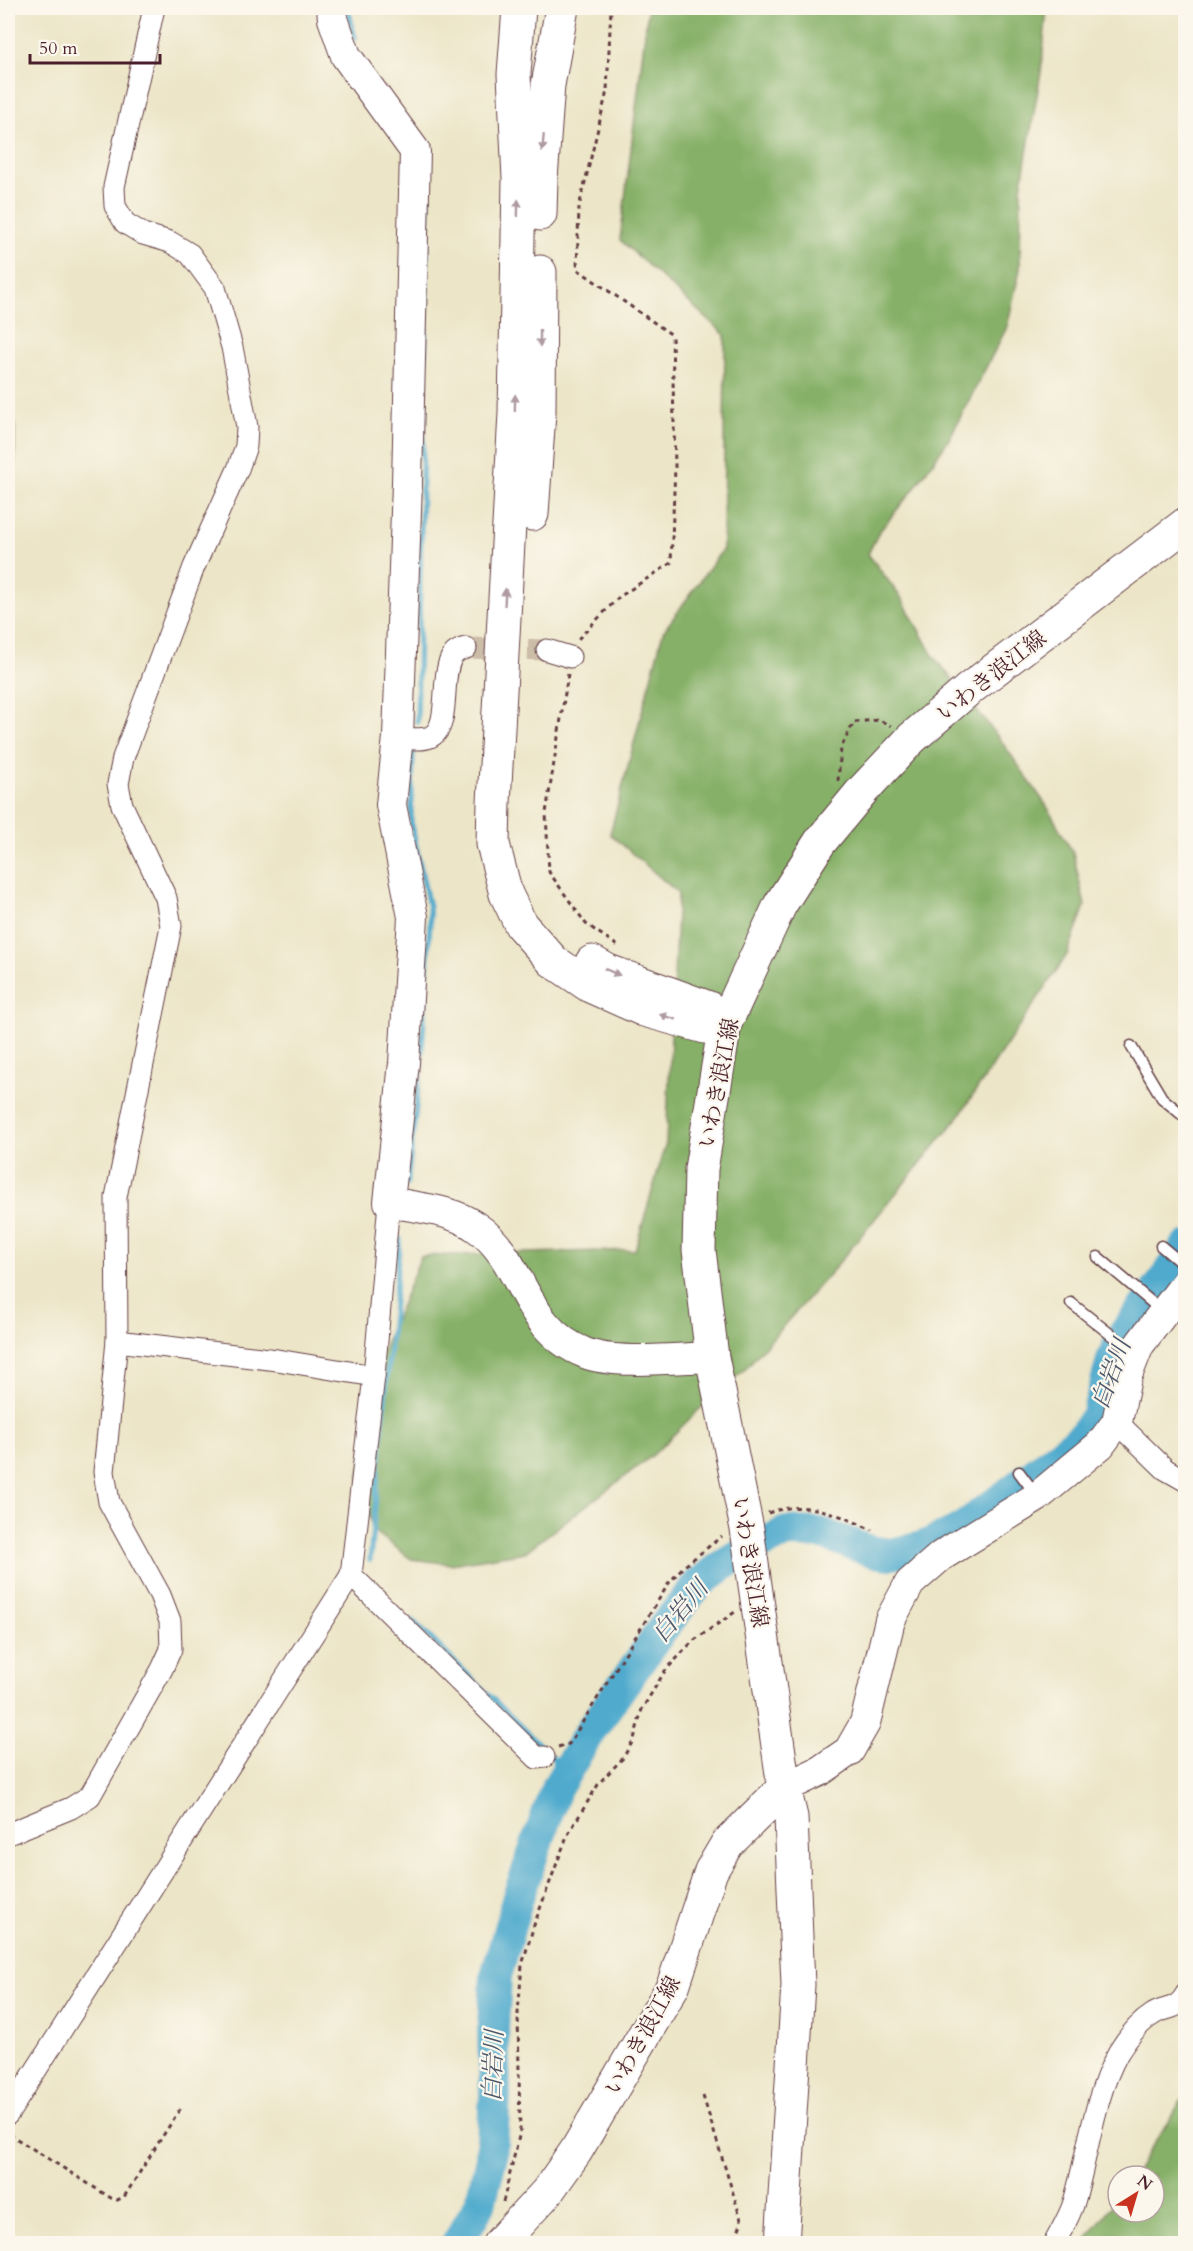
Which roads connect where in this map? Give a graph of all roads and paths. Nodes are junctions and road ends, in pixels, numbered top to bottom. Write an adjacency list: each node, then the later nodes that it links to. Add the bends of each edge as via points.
1 (154, 8): 28 (street, via 114,187 116,206 125,223 190,254 215,288 232,347 247,427 246,446 238,469 194,567 123,758 118,784 122,805 166,898 171,926 116,1197)
2 (332, 8): 14 (street, via 346,56 415,151)
3 (496, 8): 8 (main road)
4 (519, 8): 8 (main road)
5 (535, 8): 9 (main road)
6 (562, 8): 9 (main road)
7 (610, 8): 13 (path, via 607,91 579,207 577,269 672,335 675,467 671,563 619,597 579,637)
8 (514, 74): 18 (main road, one-way to 8, via 705,1027 644,1010 590,986 553,961 521,925 506,894 493,844 515,413 519,179)
9 (548, 85): 18 (main road, one-way to 18, via 541,179 539,413 517,740 509,803 510,839 522,887 548,929 575,953 608,971 710,1008)
10 (1185, 524): 15 (main road, いわき浪江線, via 968,690)
11 (466, 648): 14 (street, via 454,654 449,663 440,726 433,736)
12 (547, 650): 13 (street)
13 (570, 657): 17 (path, via 546,813 549,872 586,924)
14 (398, 737): 21 (street, via 391,805 413,917 404,1063)
15 (912, 738): 16 (path, via 879,720 854,722 841,748); 18 (main road, いわき浪江線, via 820,842 780,905)
16 (838, 791)
17 (622, 949)
18 (725, 1024): 30 (main road, いわき浪江線, via 701,1169 699,1250)
19 (1131, 1046): 20 (lane, via 1162,1098)
20 (1185, 1118)
21 (389, 1202): 30 (street, via 453,1214 489,1237 536,1315 566,1344 605,1359); 31 (street)
22 (1161, 1246): 24 (lane)
23 (1098, 1257): 27 (lane)
24 (1185, 1267)
25 (1185, 1283): 27 (street)
26 (1071, 1303): 29 (lane)
27 (1155, 1306): 29 (street, via 1139,1345)
28 (117, 1341): 31 (street); 42 (street, via 104,1472 107,1492 160,1595 170,1621 171,1649 90,1796)
29 (1126, 1347): 32 (street, via 1126,1378)
30 (712, 1357): 36 (main road, いわき浪江線)
31 (374, 1376): 38 (street)
32 (1117, 1422): 34 (street, via 1165,1469); 35 (street, via 1100,1444)
33 (1019, 1472): 35 (lane)
34 (1185, 1481)
35 (1034, 1492): 41 (street, via 941,1556 910,1583 890,1620 865,1723 849,1751 820,1771)
36 (746, 1526): 37 (path, via 776,1510 804,1507 833,1512); 39 (main road, いわき浪江線); 40 (path, via 723,1535 682,1568 569,1744)
37 (872, 1530)
38 (351, 1575): 40 (street, via 537,1758); 46 (street)
39 (756, 1596): 41 (main road, いわき浪江線); 48 (path, via 693,1641 665,1671 642,1708 634,1739 623,1758 599,1783 567,1836 522,1965 518,2013 520,2132 500,2212)
40 (548, 1753)
41 (784, 1788): 48 (main road, いわき浪江線, via 727,1844 711,1871 673,1986 576,2151 547,2192); 50 (main road, いわき浪江線, via 790,1817 798,1985)
42 (8, 1834)
43 (1185, 1994): 51 (street, via 1173,2008 1152,2014 1119,2052 1105,2080 1073,2205)
44 (703, 2096): 49 (path, via 741,2219)
45 (180, 2109): 47 (path, via 124,2197 117,2200)
46 (8, 2114)
47 (8, 2133)
48 (505, 2238)
49 (733, 2244)
50 (782, 2244)
51 (1054, 2244)

